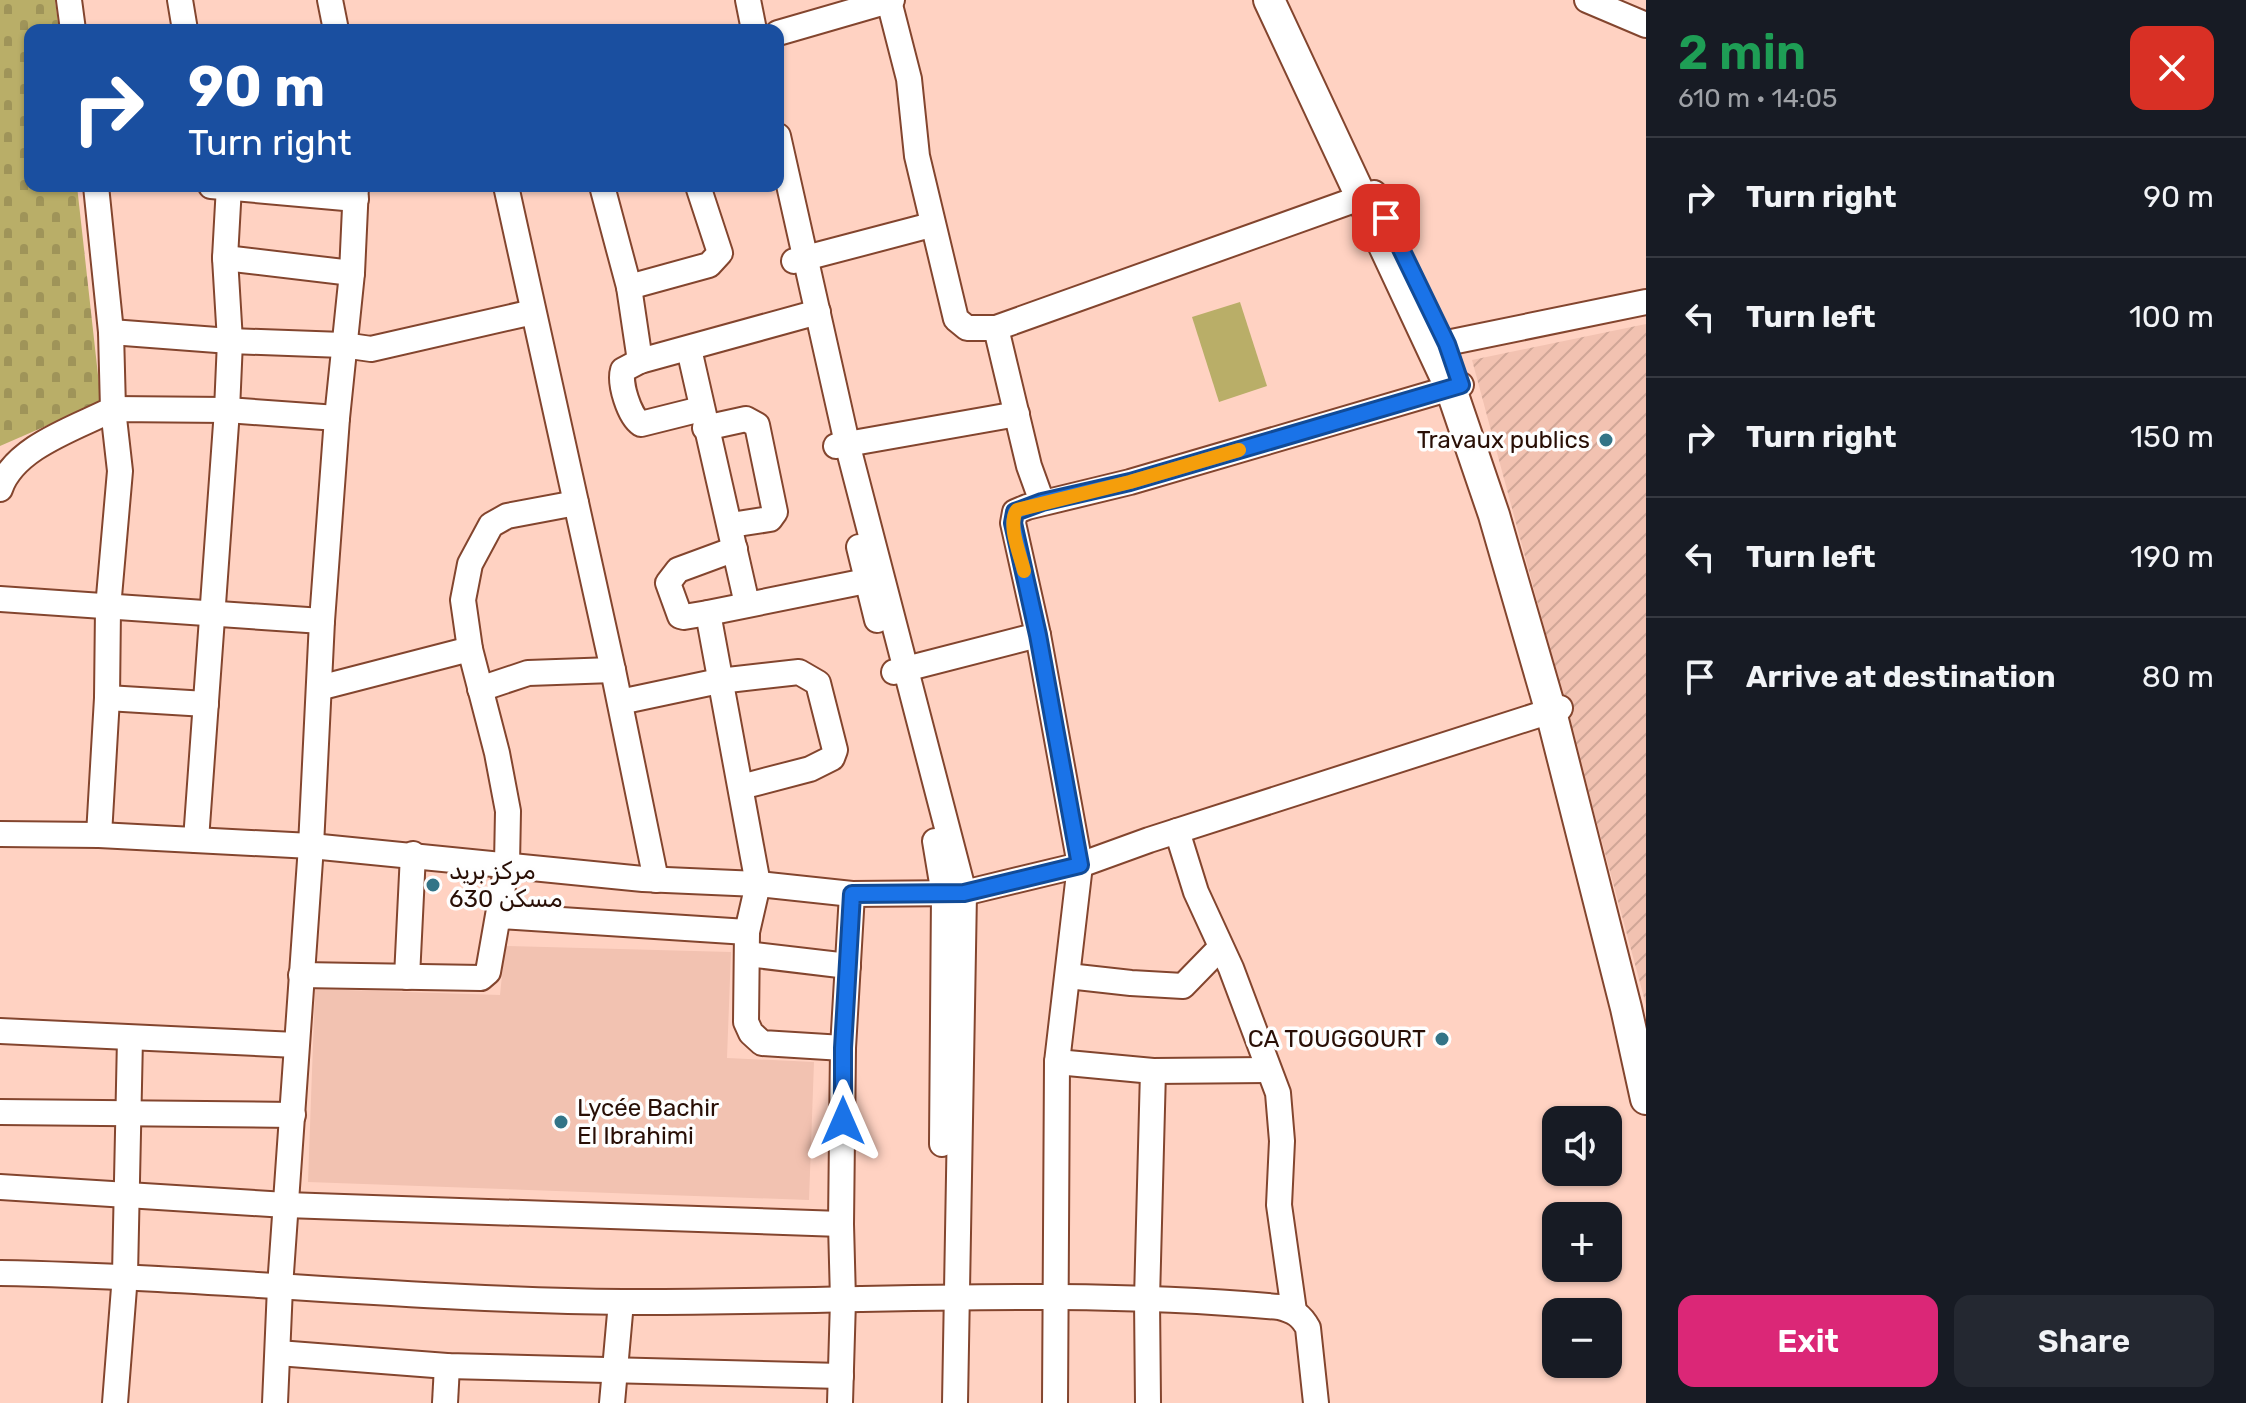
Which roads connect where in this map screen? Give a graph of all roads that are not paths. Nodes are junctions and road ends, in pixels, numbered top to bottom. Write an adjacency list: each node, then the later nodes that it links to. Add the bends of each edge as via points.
1 (69, 0): 10 (street)
2 (180, 0): 11 (street)
3 (330, 0): 12 (street)
4 (736, 0): 13 (street)
5 (748, 0): 14 (street)
6 (1269, 0): 26 (main road)
7 (1284, 0): 26 (main road)
8 (1587, 0): 15 (street)
9 (890, 1): 16 (street); 27 (street, via 909,79)
10 (72, 24)
11 (184, 24)
12 (335, 24)
13 (741, 24)
14 (753, 24)
15 (1646, 25)
16 (784, 31)
17 (784, 170): 29 (street)
18 (97, 192): 36 (street)
19 (223, 192): 28 (street)
20 (334, 192): 25 (street)
21 (507, 192): 33 (street)
22 (609, 192): 31 (street)
23 (700, 192): 31 (street, via 718,257 709,265)
24 (779, 192): 29 (street)
25 (356, 193): 30 (street)
26 (1368, 195): 35 (street); 39 (main road)
27 (931, 225): 29 (street); 35 (street, via 956,319 967,328)
28 (225, 258): 30 (street); 37 (street)
29 (800, 260): 34 (street)
30 (352, 273): 38 (street)
31 (629, 287): 41 (street)
32 (1646, 302): 39 (street)
33 (533, 312): 38 (street, via 378,348); 51 (street)
34 (812, 313): 40 (street); 48 (street)
35 (996, 328): 45 (street)
36 (111, 332): 37 (street); 43 (street)
37 (230, 341): 38 (street); 44 (street)
38 (343, 345): 46 (street)
39 (1439, 345): 42 (main road)
40 (689, 349): 41 (street); 47 (street)
41 (640, 361): 47 (street, via 622,374 636,422)
42 (1456, 387): 50 (street, via 1130,482); 70 (main road, via 1499,501)
43 (113, 409): 44 (street); 49 (street, via 27,453 5,475); 56 (street, via 120,471)
44 (227, 410): 46 (street); 58 (street)
45 (1017, 414): 48 (street); 50 (street)
46 (337, 418): 59 (street)
47 (703, 418): 52 (street); 52 (street, via 746,419 757,425 775,512)
48 (842, 444): 53 (street)
49 (0, 489)
50 (1042, 502): 60 (street, via 1016,511 1013,520)
51 (576, 503): 61 (street, via 507,516 491,525 470,564 463,600); 62 (street)
52 (733, 537): 55 (street); 57 (street, via 668,579 680,616)
53 (875, 579): 55 (street); 63 (street)
54 (0, 599): 56 (street)
55 (747, 604): 57 (street)
56 (108, 608): 58 (street); 67 (street)
57 (708, 613): 64 (street)
58 (212, 616): 59 (street); 69 (street)
59 (322, 621): 65 (street)
60 (1038, 635): 63 (street); 79 (street)
61 (470, 649): 65 (street); 66 (street)
62 (613, 670): 66 (street, via 528,673); 68 (street)
63 (900, 671): 83 (street, via 921,778)
64 (719, 681): 68 (street); 71 (street); 71 (street, via 799,672 813,678 835,750 826,763)
65 (319, 688): 76 (street)
66 (480, 689): 78 (street, via 508,811)
67 (107, 698): 69 (street); 74 (street)
68 (620, 702): 80 (street)
69 (206, 704): 75 (street)
70 (1555, 710): 72 (street); 95 (main road); 99 (main road)
71 (741, 787): 81 (street)
72 (1177, 831): 79 (street); 86 (street)
73 (0, 834): 74 (street)
74 (99, 835): 75 (street)
75 (196, 840): 76 (street)
76 (311, 846): 77 (street); 88 (street)
77 (413, 854): 78 (street); 90 (street)
78 (507, 864): 80 (street); 84 (street)
79 (1080, 865): 83 (street); 89 (street)
80 (656, 880): 81 (street)
81 (758, 884): 82 (street); 85 (street)
82 (852, 894): 83 (street); 87 (street)
83 (954, 894): 110 (street)
84 (499, 916): 85 (street); 90 (street, via 485,976)
85 (747, 943): 87 (street); 94 (street, via 746,1022 756,1039)
86 (1220, 948): 89 (street, via 1183,986); 97 (street)
87 (848, 966): 94 (street)
88 (301, 975): 90 (street); 93 (street)
89 (1068, 976): 96 (street)
90 (407, 977)
91 (0, 1031): 92 (street)
92 (130, 1038): 93 (street); 101 (street)
93 (296, 1045): 102 (street)
94 (843, 1048): 106 (street)
95 (1646, 1057)
96 (1057, 1062): 98 (street); 111 (street)
97 (1268, 1070): 98 (street); 115 (street, via 1281,1108 1279,1205)
98 (1153, 1071): 112 (street)
99 (1646, 1099)
100 (0, 1112): 101 (street)
101 (129, 1112): 102 (street); 104 (street)
102 (293, 1115): 105 (street)
103 (0, 1187): 104 (street)
104 (128, 1196): 105 (street); 108 (street)
105 (286, 1205): 106 (street); 109 (street)
106 (841, 1224): 113 (street)
107 (0, 1273): 108 (street)
108 (125, 1275): 109 (street); 120 (street)
109 (280, 1287): 114 (street); 116 (street)
110 (948, 1297): 111 (street); 113 (street); 125 (street); 126 (street)
111 (1057, 1298): 112 (street); 127 (street)
112 (1147, 1299): 115 (street); 128 (street)
113 (843, 1300): 114 (street); 119 (street)
114 (621, 1302): 118 (street)
115 (1294, 1311): 129 (street, via 1308,1328)
116 (278, 1353): 117 (street); 121 (street)
117 (447, 1366): 118 (street); 122 (street)
118 (614, 1371): 119 (street); 123 (street)
119 (841, 1376): 124 (street)
120 (115, 1403)
121 (275, 1403)
122 (445, 1403)
123 (612, 1403)
124 (840, 1403)
125 (940, 1403)
126 (955, 1403)
127 (1055, 1403)
128 (1148, 1403)
129 (1316, 1403)

